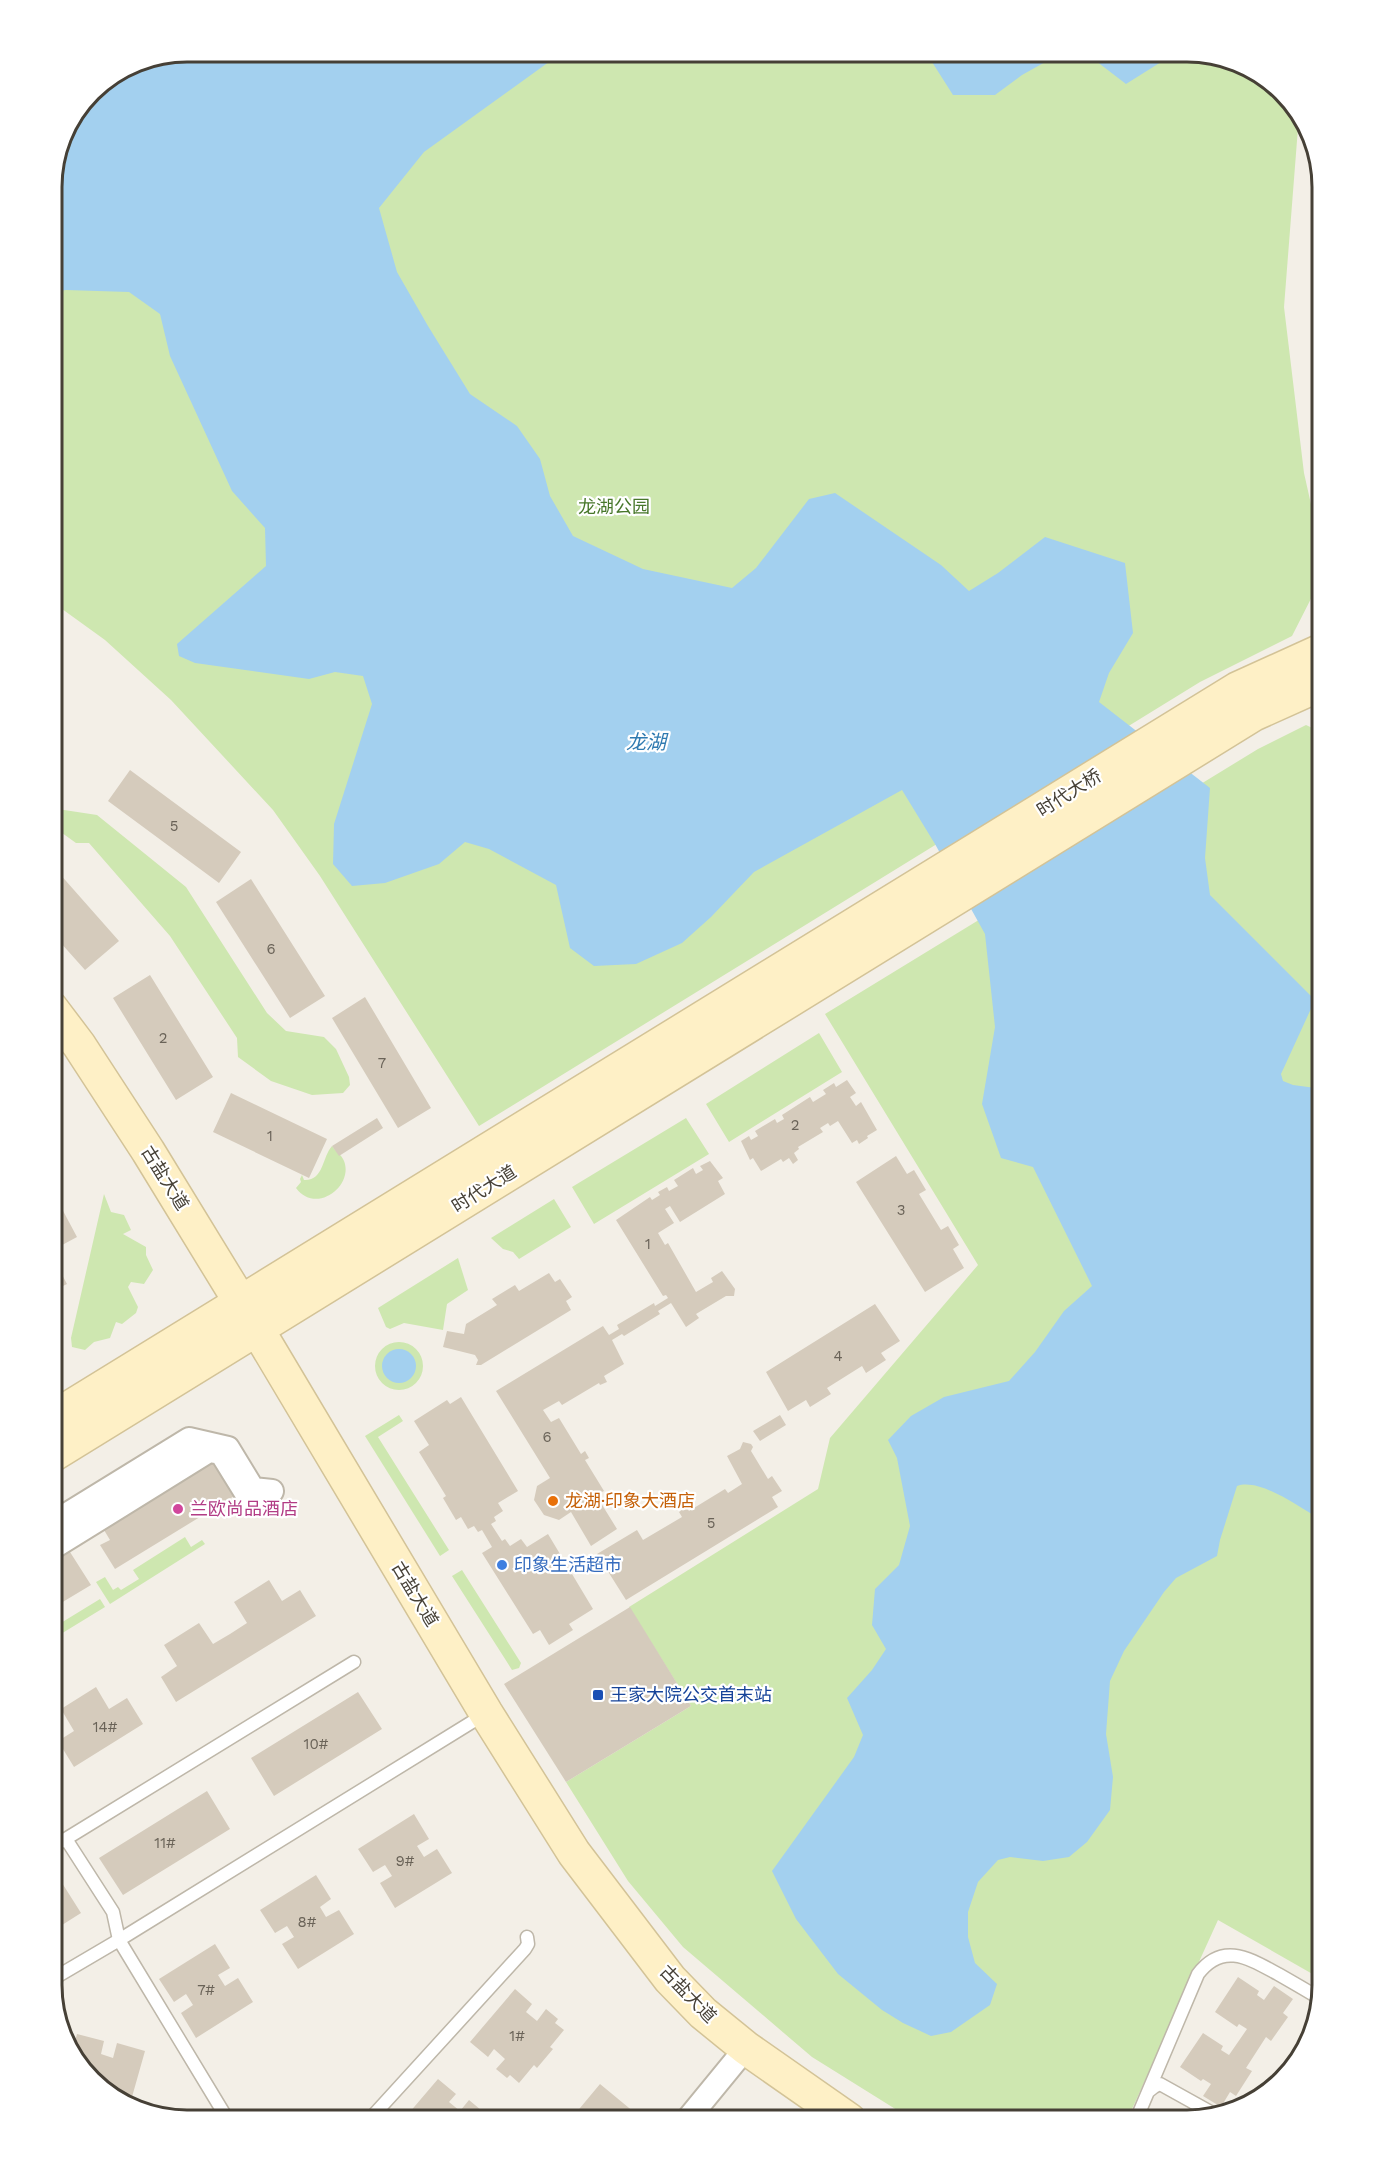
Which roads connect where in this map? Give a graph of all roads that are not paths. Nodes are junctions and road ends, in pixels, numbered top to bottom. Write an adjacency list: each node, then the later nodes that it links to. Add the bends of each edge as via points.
1 (1312, 657): 3 (main road)
2 (1312, 686): 3 (main road)
3 (1246, 702): 4 (main road, 时代大桥)
4 (909, 909): 6 (main road, 时代大道)
5 (62, 1023): 6 (main road, 古盐大道, via 131,1124)
6 (249, 1316): 7 (main road, 时代大道); 8 (main road, 时代大道); 12 (main road, 古盐大道)
7 (62, 1413)
8 (62, 1448)
9 (62, 1517): 10 (street, via 189,1439 228,1448 253,1489 272,1491 252,1503 221,1454 209,1451)
10 (62, 1542)
11 (354, 1662): 13 (lane)
12 (486, 1713): 16 (lane); 19 (main road, 古盐大道, via 574,1853 670,1979)
13 (66, 1839): 14 (lane); 16 (lane, via 113,1912)
14 (62, 1841)
15 (527, 1937): 23 (lane, via 525,1949)
16 (119, 1940): 17 (lane); 22 (lane)
17 (62, 1974)
18 (1311, 1994): 20 (lane, via 1246,1957 1214,1958 1198,1974)
19 (746, 2048): 24 (street); 25 (main road, 古盐大道)
20 (1147, 2095): 21 (lane, via 1160,2084); 26 (lane)
21 (1203, 2108)
22 (221, 2109)
23 (379, 2109)
24 (696, 2110)
25 (833, 2110)
26 (1140, 2110)

